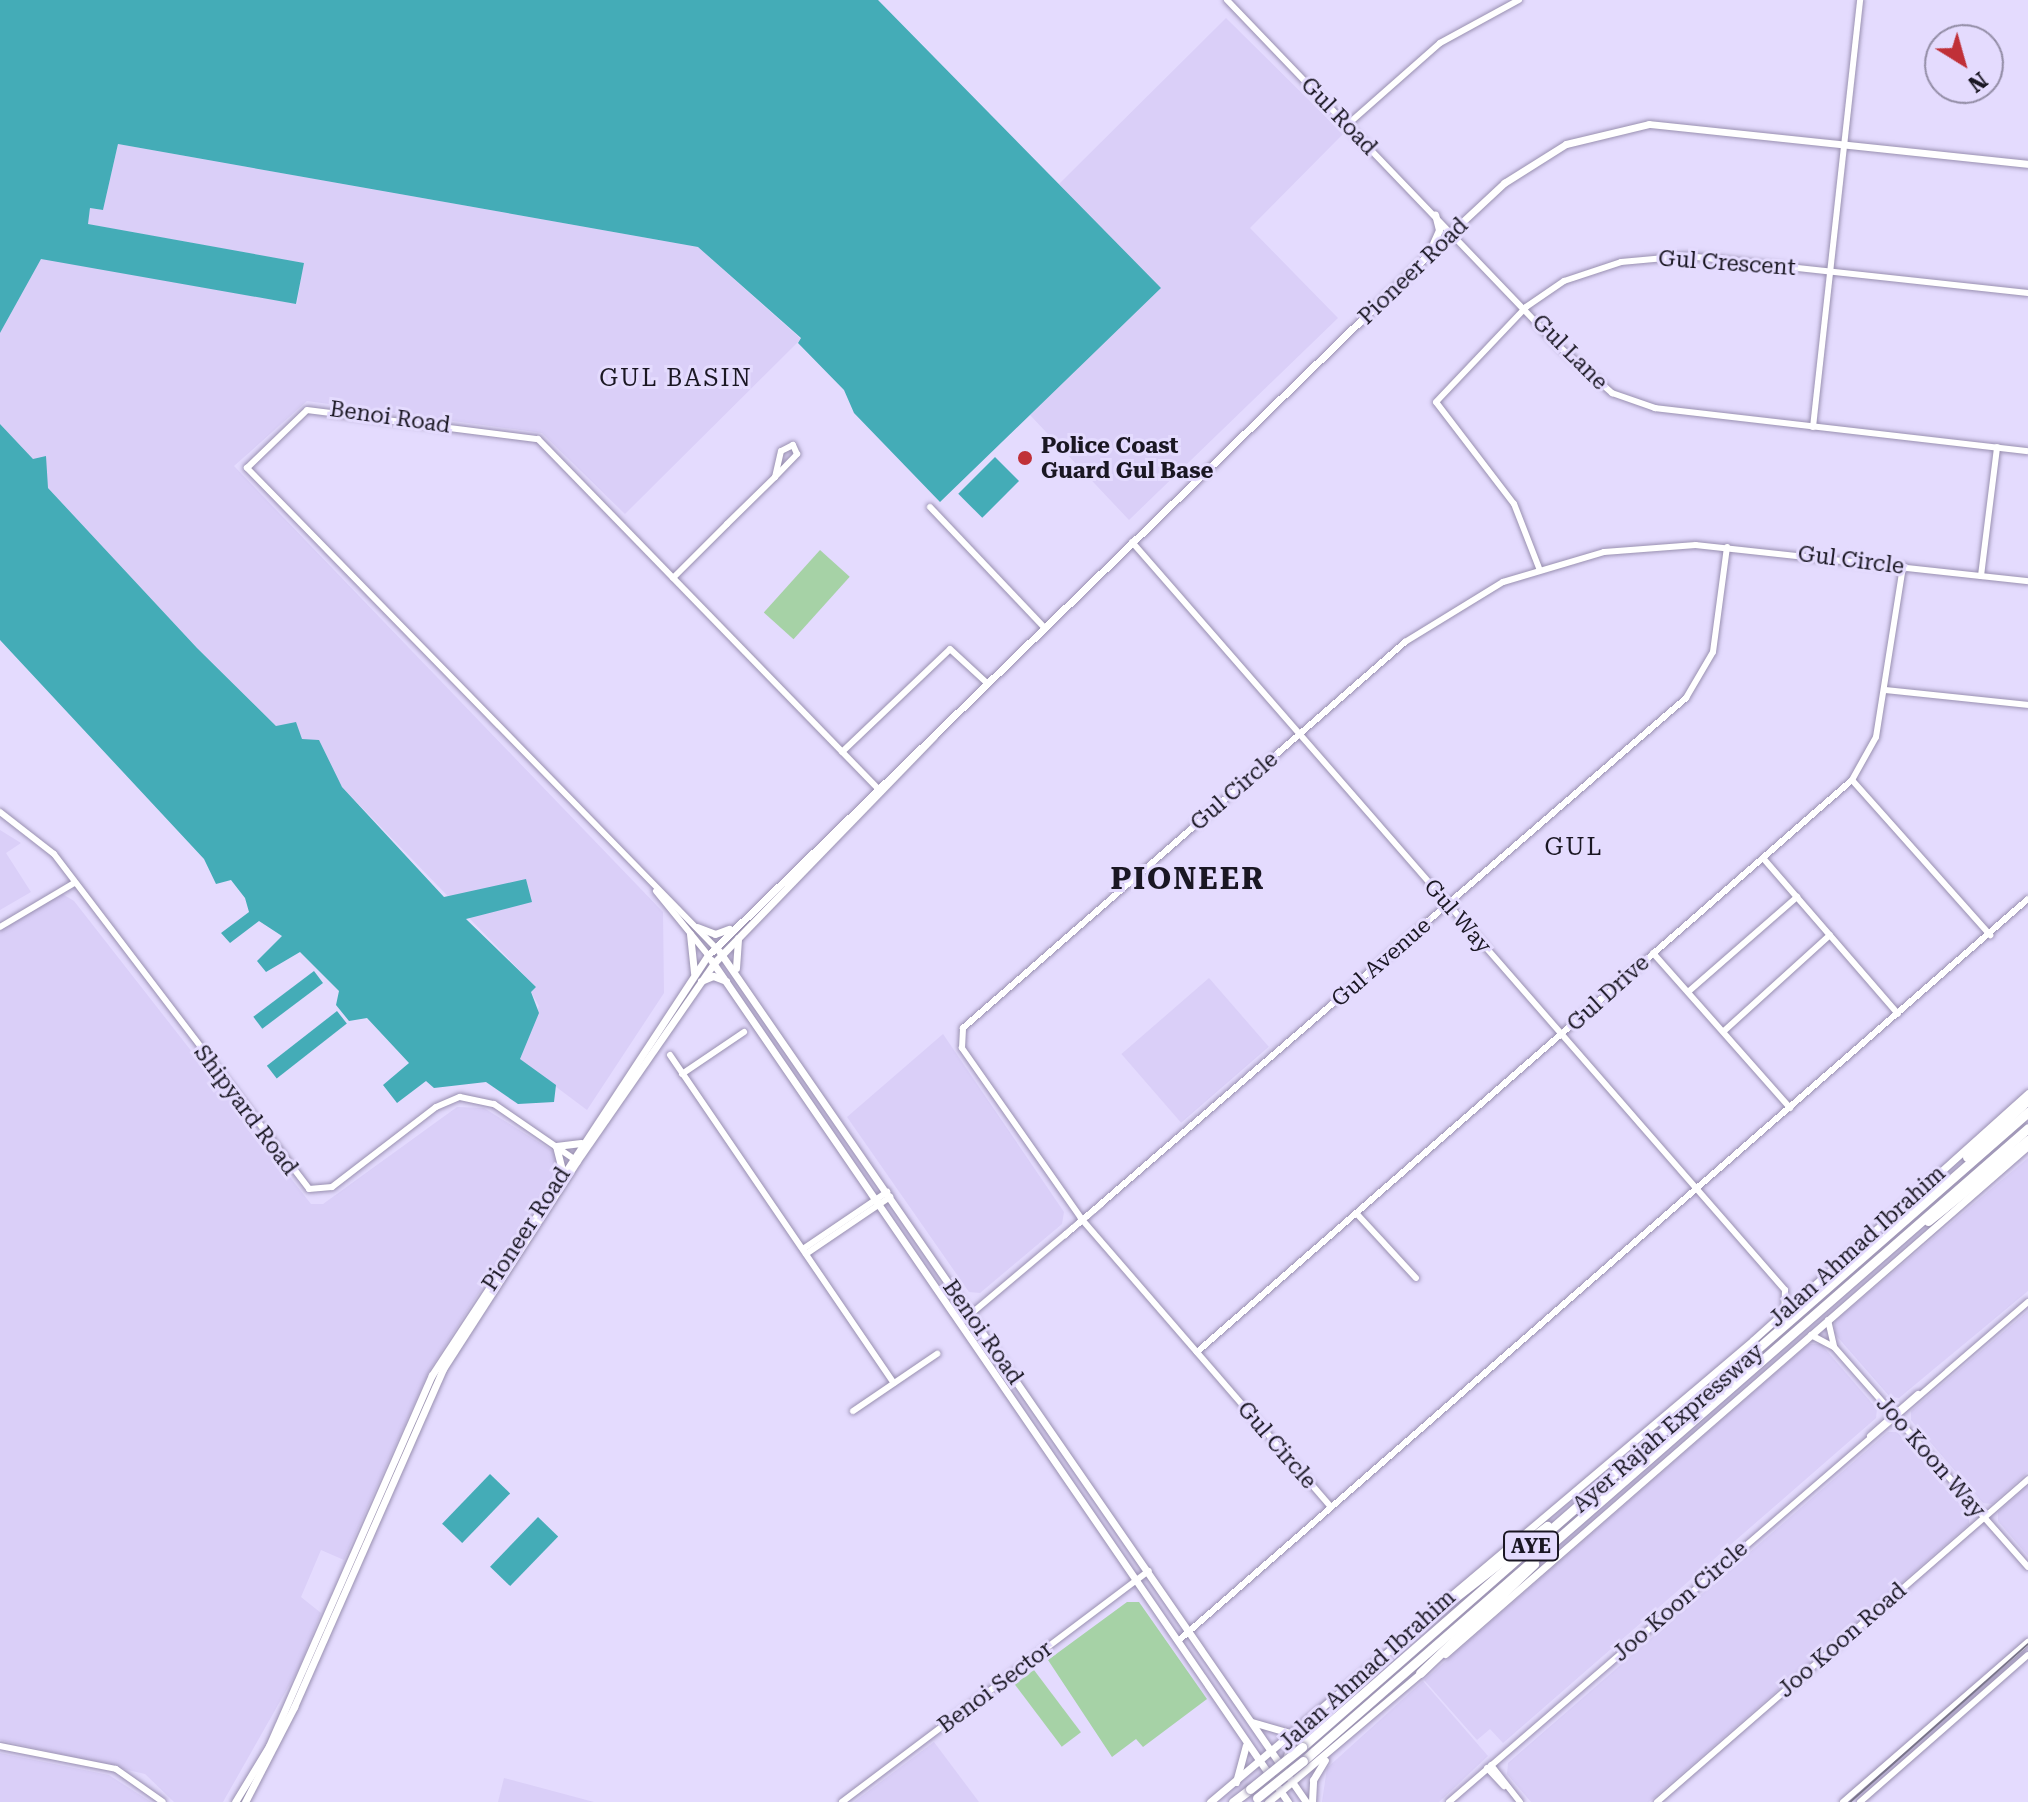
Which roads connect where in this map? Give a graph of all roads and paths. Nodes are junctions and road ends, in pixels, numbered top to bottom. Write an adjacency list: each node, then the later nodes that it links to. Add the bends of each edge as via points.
1 (1227, 0): 4 (street, Gul Road)
2 (1519, 0): 4 (street, via 1444,40)
3 (1860, 0): 5 (street)
4 (1347, 125): 7 (street, Gul Road)
5 (1848, 141): 6 (main road, Pioneer Road); 8 (main road, Pioneer Road, via 1669,123 1600,131 1532,163); 10 (street)
6 (2028, 164)
7 (1435, 214): 8 (street, Gul Road); 9 (main road, via 1439,232)
8 (1452, 231): 9 (main road, Pioneer Road); 12 (street, Gul Lane)
9 (1426, 257): 18 (main road, Pioneer Road)
10 (1831, 271): 11 (street, Gul Crescent); 12 (street, Gul Crescent, via 1699,257 1639,259 1582,273); 13 (street)
11 (2028, 293)
12 (1526, 307): 13 (street, Gul Lane, via 1576,363 1633,404); 21 (street, Gul Crescent, via 1436,402 1514,504)
13 (1813, 427): 14 (street, Gul Lane)
14 (1997, 447): 15 (street, Gul Lane); 22 (street)
15 (2028, 451)
16 (775, 477): 16 (street, via 781,451 793,445 797,454); 23 (street)
17 (930, 507): 25 (street)
18 (1132, 542): 25 (main road, Pioneer Road); 29 (street, Gul Way)
19 (1727, 547): 20 (street, Gul Circle); 21 (street, Gul Circle, via 1625,549); 38 (street, Gul Avenue, via 1713,652 1699,682)
20 (1903, 566): 22 (street, Gul Circle); 27 (street, Gul Drive)
21 (1539, 568): 29 (street, Gul Circle, via 1456,606 1405,642)
22 (1981, 576): 24 (street, Gul Circle)
23 (673, 578): 30 (street, Benoi Road); 41 (street, Benoi Road, via 535,437 313,407 247,468)
24 (2028, 581)
25 (1045, 628): 26 (main road, Pioneer Road)
26 (987, 683): 30 (street, via 956,650 949,650); 32 (main road, Pioneer Road)
27 (1886, 690): 28 (street); 31 (street, Gul Drive, via 1876,737)
28 (2028, 705)
29 (1301, 733): 38 (street, Gul Way); 78 (street, Gul Circle, via 963,1028 962,1048)
30 (842, 752): 32 (street, Benoi Road)
31 (1852, 780): 34 (street, Gul Drive); 44 (street)
32 (879, 790): 39 (main road, Pioneer Road); 42 (main road, Pioneer Road)
33 (0, 812): 35 (street, via 48,847)
34 (1763, 858): 36 (street); 46 (street, Gul Drive)
35 (74, 883): 40 (street); 70 (street, Shipyard Road, via 309,1189 332,1187 436,1107 460,1097 494,1104)
36 (1797, 897): 43 (street); 54 (street)
37 (2028, 899): 44 (street, Gul Circle)
38 (1447, 904): 58 (street, Gul Way); 78 (street, Gul Avenue)
39 (734, 925): 41 (main road, via 715,934); 45 (main road, Pioneer Road)
40 (0, 927)
41 (693, 930): 45 (street, Benoi Road); 48 (street, Benoi Road); 50 (main road)
42 (741, 932): 47 (main road, Pioneer Road); 51 (main road, via 733,962)
43 (1830, 935): 55 (street); 56 (street)
44 (1990, 935): 55 (street, Gul Circle)
45 (715, 947): 47 (main road, Benoi Road); 48 (main road, Pioneer Road)
46 (1653, 953): 54 (street); 58 (street, Gul Drive)
47 (722, 954): 49 (main road, Pioneer Road); 51 (main road, Benoi Road)
48 (708, 955): 49 (main road, Benoi Road); 50 (main road, Pioneer Road)
49 (714, 963): 52 (main road, Benoi Road); 53 (main road, Pioneer Road)
50 (694, 976): 65 (main road, Pioneer Road)
51 (743, 981): 75 (main road, Benoi Road)
52 (728, 983): 53 (main road, via 713,976); 76 (main road, Benoi Road)
53 (696, 985): 65 (main road, Pioneer Road)
54 (1688, 992): 56 (street)
55 (1898, 1014): 63 (street, Gul Circle)
56 (1724, 1031): 63 (street)
57 (744, 1032): 60 (street)
58 (1562, 1034): 74 (street, Gul Way); 77 (street, Gul Drive)
59 (670, 1055): 60 (street)
60 (682, 1074): 79 (street)
61 (2028, 1093): 83 (main road, Jalan Ahmad Ibrahim)
62 (2028, 1100): 73 (highway)
63 (1790, 1108): 74 (street, Gul Circle)
64 (2028, 1112): 73 (highway, Ayer Rajah Expressway / AYE)
65 (602, 1118): 67 (main road, Pioneer Road)
66 (2028, 1128): 80 (highway, Ayer Rajah Expressway / AYE)
67 (593, 1131): 68 (main road, Pioneer Road); 71 (main road, Pioneer Road)
68 (581, 1142): 70 (main road); 71 (main road, Pioneer Road)
69 (2028, 1143): 80 (highway); 87 (main road, Jalan Ahmad Ibrahim)
70 (556, 1146): 71 (street, Shipyard Road); 72 (main road, via 563,1158)
71 (574, 1159): 72 (main road, Pioneer Road); 125 (main road, Pioneer Road, via 443,1369 294,1707)
72 (561, 1174): 124 (main road, Pioneer Road, via 432,1375 275,1733)
73 (1950, 1178): 97 (highway, Ayer Rajah Expressway / AYE)
74 (1696, 1189): 82 (street, Gul Way); 98 (street, Gul Circle)
75 (888, 1194): 76 (street); 86 (main road, Benoi Road)
76 (877, 1202): 79 (street); 88 (main road, Benoi Road)
77 (1357, 1214): 81 (street); 91 (street, Gul Drive)
78 (1083, 1220): 86 (street, Gul Avenue); 91 (street, Gul Circle)
79 (804, 1252): 93 (street)
80 (1863, 1272): 100 (highway, Ayer Rajah Expressway / AYE)
81 (1416, 1278)
82 (1785, 1290): 83 (street); 85 (street)
83 (1808, 1291): 85 (main road, Jalan Ahmad Ibrahim)
84 (2028, 1302): 95 (street, Joo Koon Circle)
85 (1783, 1313): 104 (main road, Jalan Ahmad Ibrahim)
86 (971, 1315): 88 (street, Gul Avenue); 102 (main road, Benoi Road)
87 (1829, 1317): 89 (main road, Jalan Ahmad Ibrahim); 90 (street, via 1826,1330)
88 (960, 1323): 103 (main road, Benoi Road)
89 (1804, 1338): 90 (street, via 1816,1335); 109 (main road, Jalan Ahmad Ibrahim)
90 (1834, 1347): 95 (street, Joo Koon Way)
91 (1197, 1352): 98 (street, Gul Circle)
92 (937, 1354): 93 (street)
93 (894, 1383): 94 (street)
94 (853, 1411)
95 (1894, 1415): 99 (street, Joo Koon Way); 118 (street, Joo Koon Circle)
96 (2028, 1479): 99 (street, Joo Koon Road)
97 (1582, 1501): 104 (highway); 128 (highway, Ayer Rajah Expressway / AYE, bridge)
98 (1331, 1507): 105 (street, Gul Circle)
99 (1984, 1517): 101 (street, Joo Koon Way); 133 (street, Joo Koon Road)
100 (1546, 1549): 109 (highway); 117 (highway, Ayer Rajah Expressway / AYE)
101 (2028, 1567)
102 (1149, 1571): 103 (street, Benoi Sector); 105 (main road, Benoi Road)
103 (1137, 1581): 106 (main road, Benoi Road); 126 (street, Benoi Sector)
104 (1421, 1624): 111 (main road, Jalan Ahmad Ibrahim)
105 (1190, 1630): 106 (street, Gul Circle); 110 (main road, Benoi Road)
106 (1178, 1641): 112 (main road, Benoi Road)
107 (2028, 1642): 134 (street)
108 (2028, 1655): 135 (street)
109 (1420, 1673): 114 (main road, Jalan Ahmad Ibrahim)
110 (1247, 1719): 111 (main road, via 1276,1733); 115 (main road, Benoi Road)
111 (1297, 1735): 115 (main road, Jalan Ahmad Ibrahim); 119 (main road)
112 (1246, 1745): 116 (main road, Benoi Road); 120 (main road)
113 (0, 1746): 123 (street, via 116,1769)
114 (1331, 1751): 117 (main road, Jalan Ahmad Ibrahim); 131 (main road, via 1313,1780)
115 (1271, 1755): 116 (main road, Jalan Ahmad Ibrahim); 119 (main road, Benoi Road)
116 (1259, 1765): 119 (main road, Benoi Road); 120 (main road, Jalan Ahmad Ibrahim)
117 (1306, 1766): 119 (main road, Jalan Ahmad Ibrahim); 122 (highway, Ayer Rajah Expressway / AYE, bridge)
118 (1489, 1767): 121 (street); 132 (street, Joo Koon Circle)
119 (1278, 1778): 120 (main road); 122 (main road); 129 (main road, Benoi Road); 130 (main road, Benoi Road)
120 (1235, 1784): 127 (main road, Jalan Ahmad Ibrahim)
121 (1518, 1799)
122 (1260, 1801)
123 (163, 1802)
124 (235, 1802)
125 (245, 1802)
126 (842, 1802)
127 (1210, 1802)
128 (1233, 1802)
129 (1288, 1802)
130 (1306, 1802)
131 (1312, 1802)
132 (1449, 1802)
133 (1657, 1802)
134 (1843, 1802)
135 (1860, 1802)

